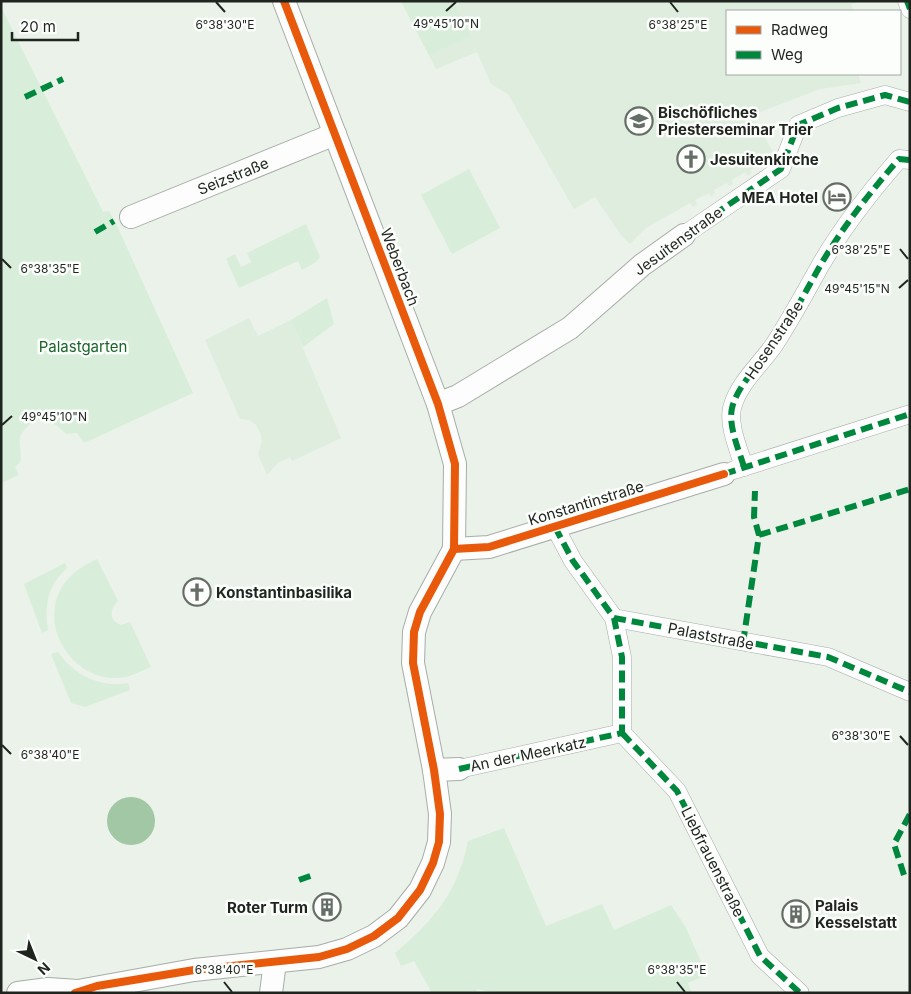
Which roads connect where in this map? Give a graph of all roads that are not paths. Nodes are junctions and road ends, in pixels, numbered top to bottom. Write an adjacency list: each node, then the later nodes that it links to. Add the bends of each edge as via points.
1 (284, 1): 5 (street, Weberbach)
2 (907, 1): 3 (street)
3 (910, 9)
4 (910, 102): 8 (street, Jesuitenstraße, via 885,95 838,108 798,125 781,169)
5 (335, 134): 7 (street, Seizstraße); 9 (street, Weberbach)
6 (910, 160): 11 (street, Hosenstraße, via 899,159 874,188 821,265 773,346 736,396 731,410 735,439)
7 (131, 217)
8 (684, 234): 9 (street, Jesuitenstraße, via 642,265 570,328 458,396)
9 (438, 404): 13 (street, Weberbach, via 455,464)
10 (910, 414): 11 (street, Konstantinstraße)
11 (734, 470): 12 (street, Konstantinstraße)
12 (555, 527): 13 (street, Konstantinstraße, via 489,547); 14 (street, via 573,562)
13 (454, 549): 18 (street, via 420,612 414,632 414,670)
14 (614, 618): 15 (street, Palaststraße, via 828,657); 16 (street, via 622,657)
15 (910, 692)
16 (622, 733): 17 (street, An der Meerkatz); 23 (street, Liebfrauenstraße, via 677,791 760,956)
17 (459, 769): 18 (street, An der Meerkatz)
18 (434, 770): 19 (street, via 440,814 439,842 420,890 398,918 374,936 346,948 319,957)
19 (275, 962): 20 (street, via 194,970); 22 (street)
20 (77, 992): 21 (street, via 48,989)
21 (18, 993)
22 (271, 993)
23 (800, 993)

